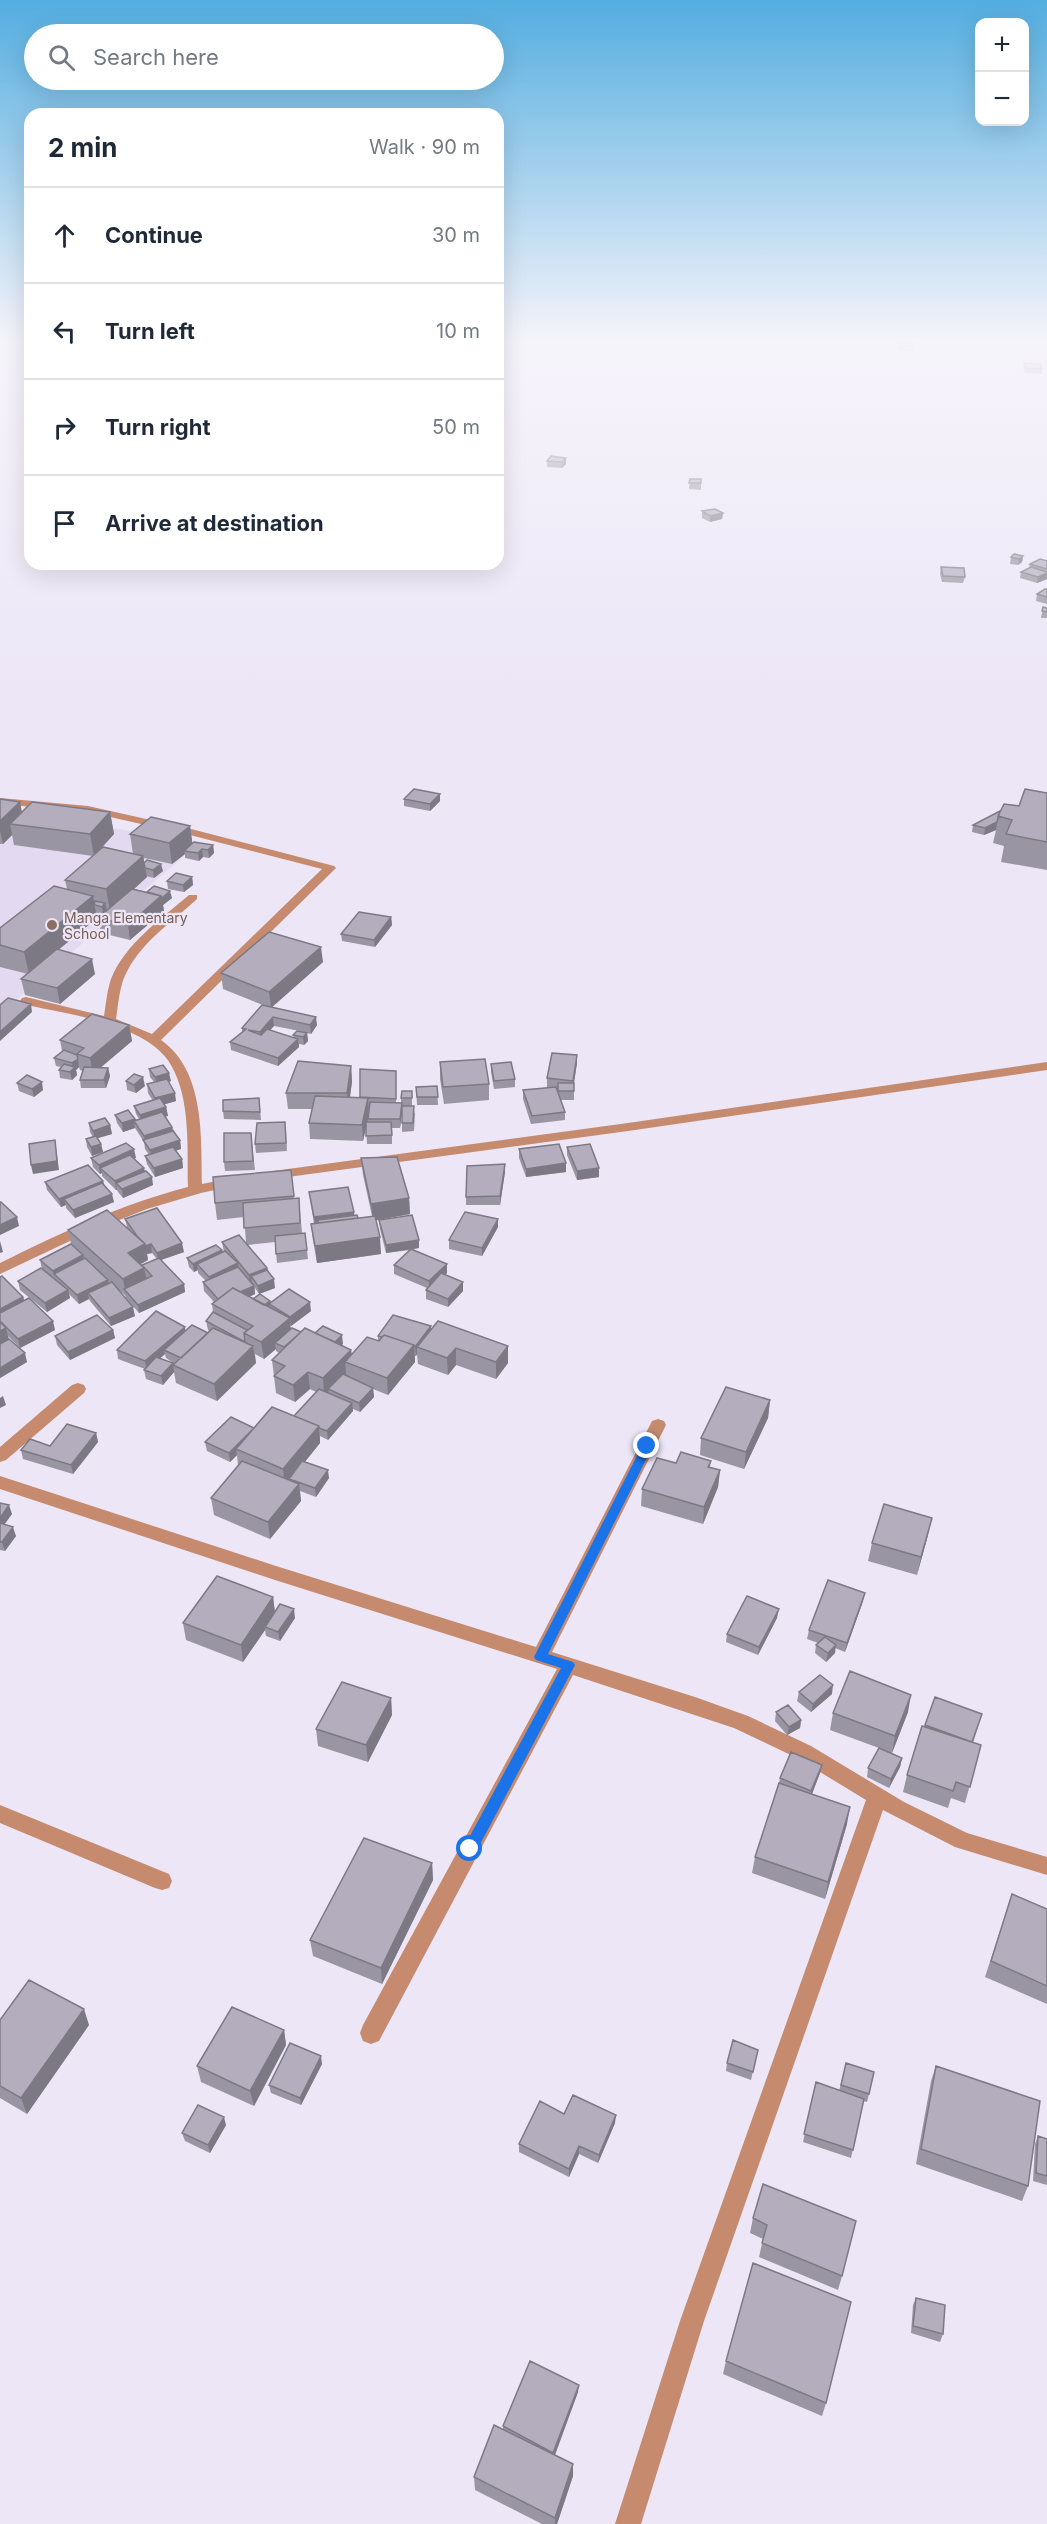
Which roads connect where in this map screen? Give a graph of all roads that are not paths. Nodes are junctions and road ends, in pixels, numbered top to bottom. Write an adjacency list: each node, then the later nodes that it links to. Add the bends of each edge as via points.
1 (0, 801): 5 (street, via 88,809 330,868)
2 (193, 897): 4 (street, via 124,966 117,980)
3 (26, 1001): 4 (street)
4 (109, 1022): 5 (street)
5 (154, 1040): 9 (street, via 176,1061 184,1080 193,1135)
6 (1047, 1066): 7 (street)
7 (264, 1176)
8 (241, 1180): 9 (street)
9 (195, 1188): 10 (street, via 140,1204 82,1228)
10 (0, 1269)
11 (78, 1389): 13 (street)
12 (658, 1425): 15 (street)
13 (0, 1456)
14 (0, 1482): 15 (street)
15 (540, 1657): 16 (street)
16 (569, 1665): 17 (street, via 741,1722 804,1752); 21 (street)
17 (878, 1796): 19 (street, via 962,1841); 22 (street, via 692,2321)
18 (0, 1814): 20 (street)
19 (1047, 1866)
20 (162, 1881)
21 (371, 2033)
22 (628, 2524)

